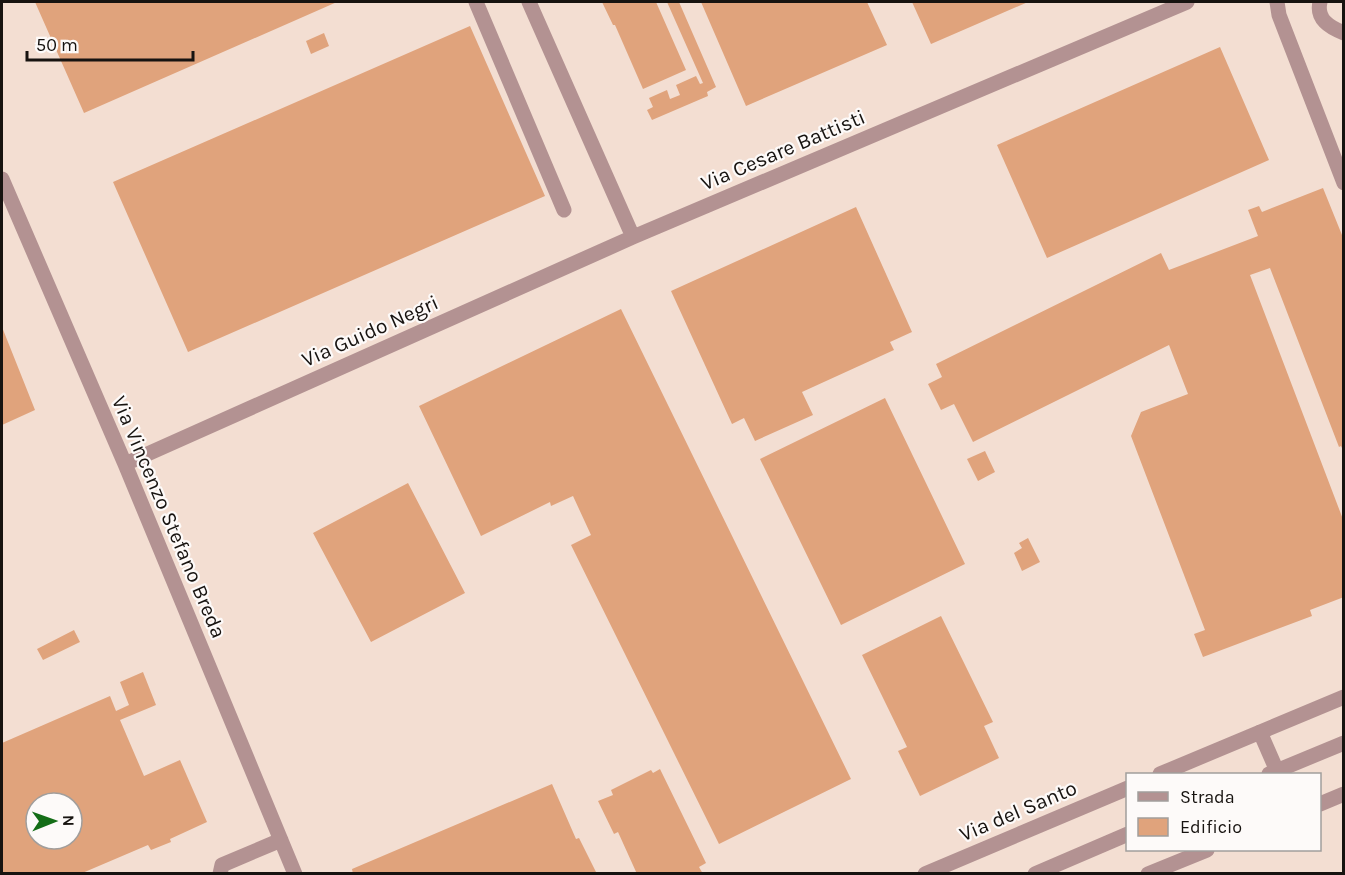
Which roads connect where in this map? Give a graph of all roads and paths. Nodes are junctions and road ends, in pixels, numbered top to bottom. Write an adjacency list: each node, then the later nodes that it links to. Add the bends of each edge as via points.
1 (476, 2): 9 (street)
2 (529, 2): 10 (street)
3 (1187, 2): 10 (street, Via Cesare Battisti)
4 (1277, 2): 8 (street)
5 (1320, 2): 6 (street, via 1322,19)
6 (1344, 33)
7 (2, 179): 11 (street, Via Vincenzo Stefano Breda)
8 (1344, 183)
9 (564, 210)
10 (633, 237): 11 (street, Via Guido Negri)
11 (125, 464): 21 (street, Via Vincenzo Stefano Breda)
12 (1344, 697): 13 (street)
13 (1260, 732): 15 (street); 16 (street)
14 (1344, 743): 16 (street)
15 (1162, 773)
16 (1273, 773)
17 (1126, 789): 25 (street, Via del Santo)
18 (1344, 795): 19 (street)
19 (1321, 804)
20 (1126, 835): 26 (street)
21 (281, 840): 23 (street, via 222,865); 24 (street, Via Vincenzo Stefano Breda)
22 (1202, 851): 27 (street)
23 (220, 873)
24 (295, 873)
25 (925, 873)
26 (1035, 873)
27 (1148, 873)

